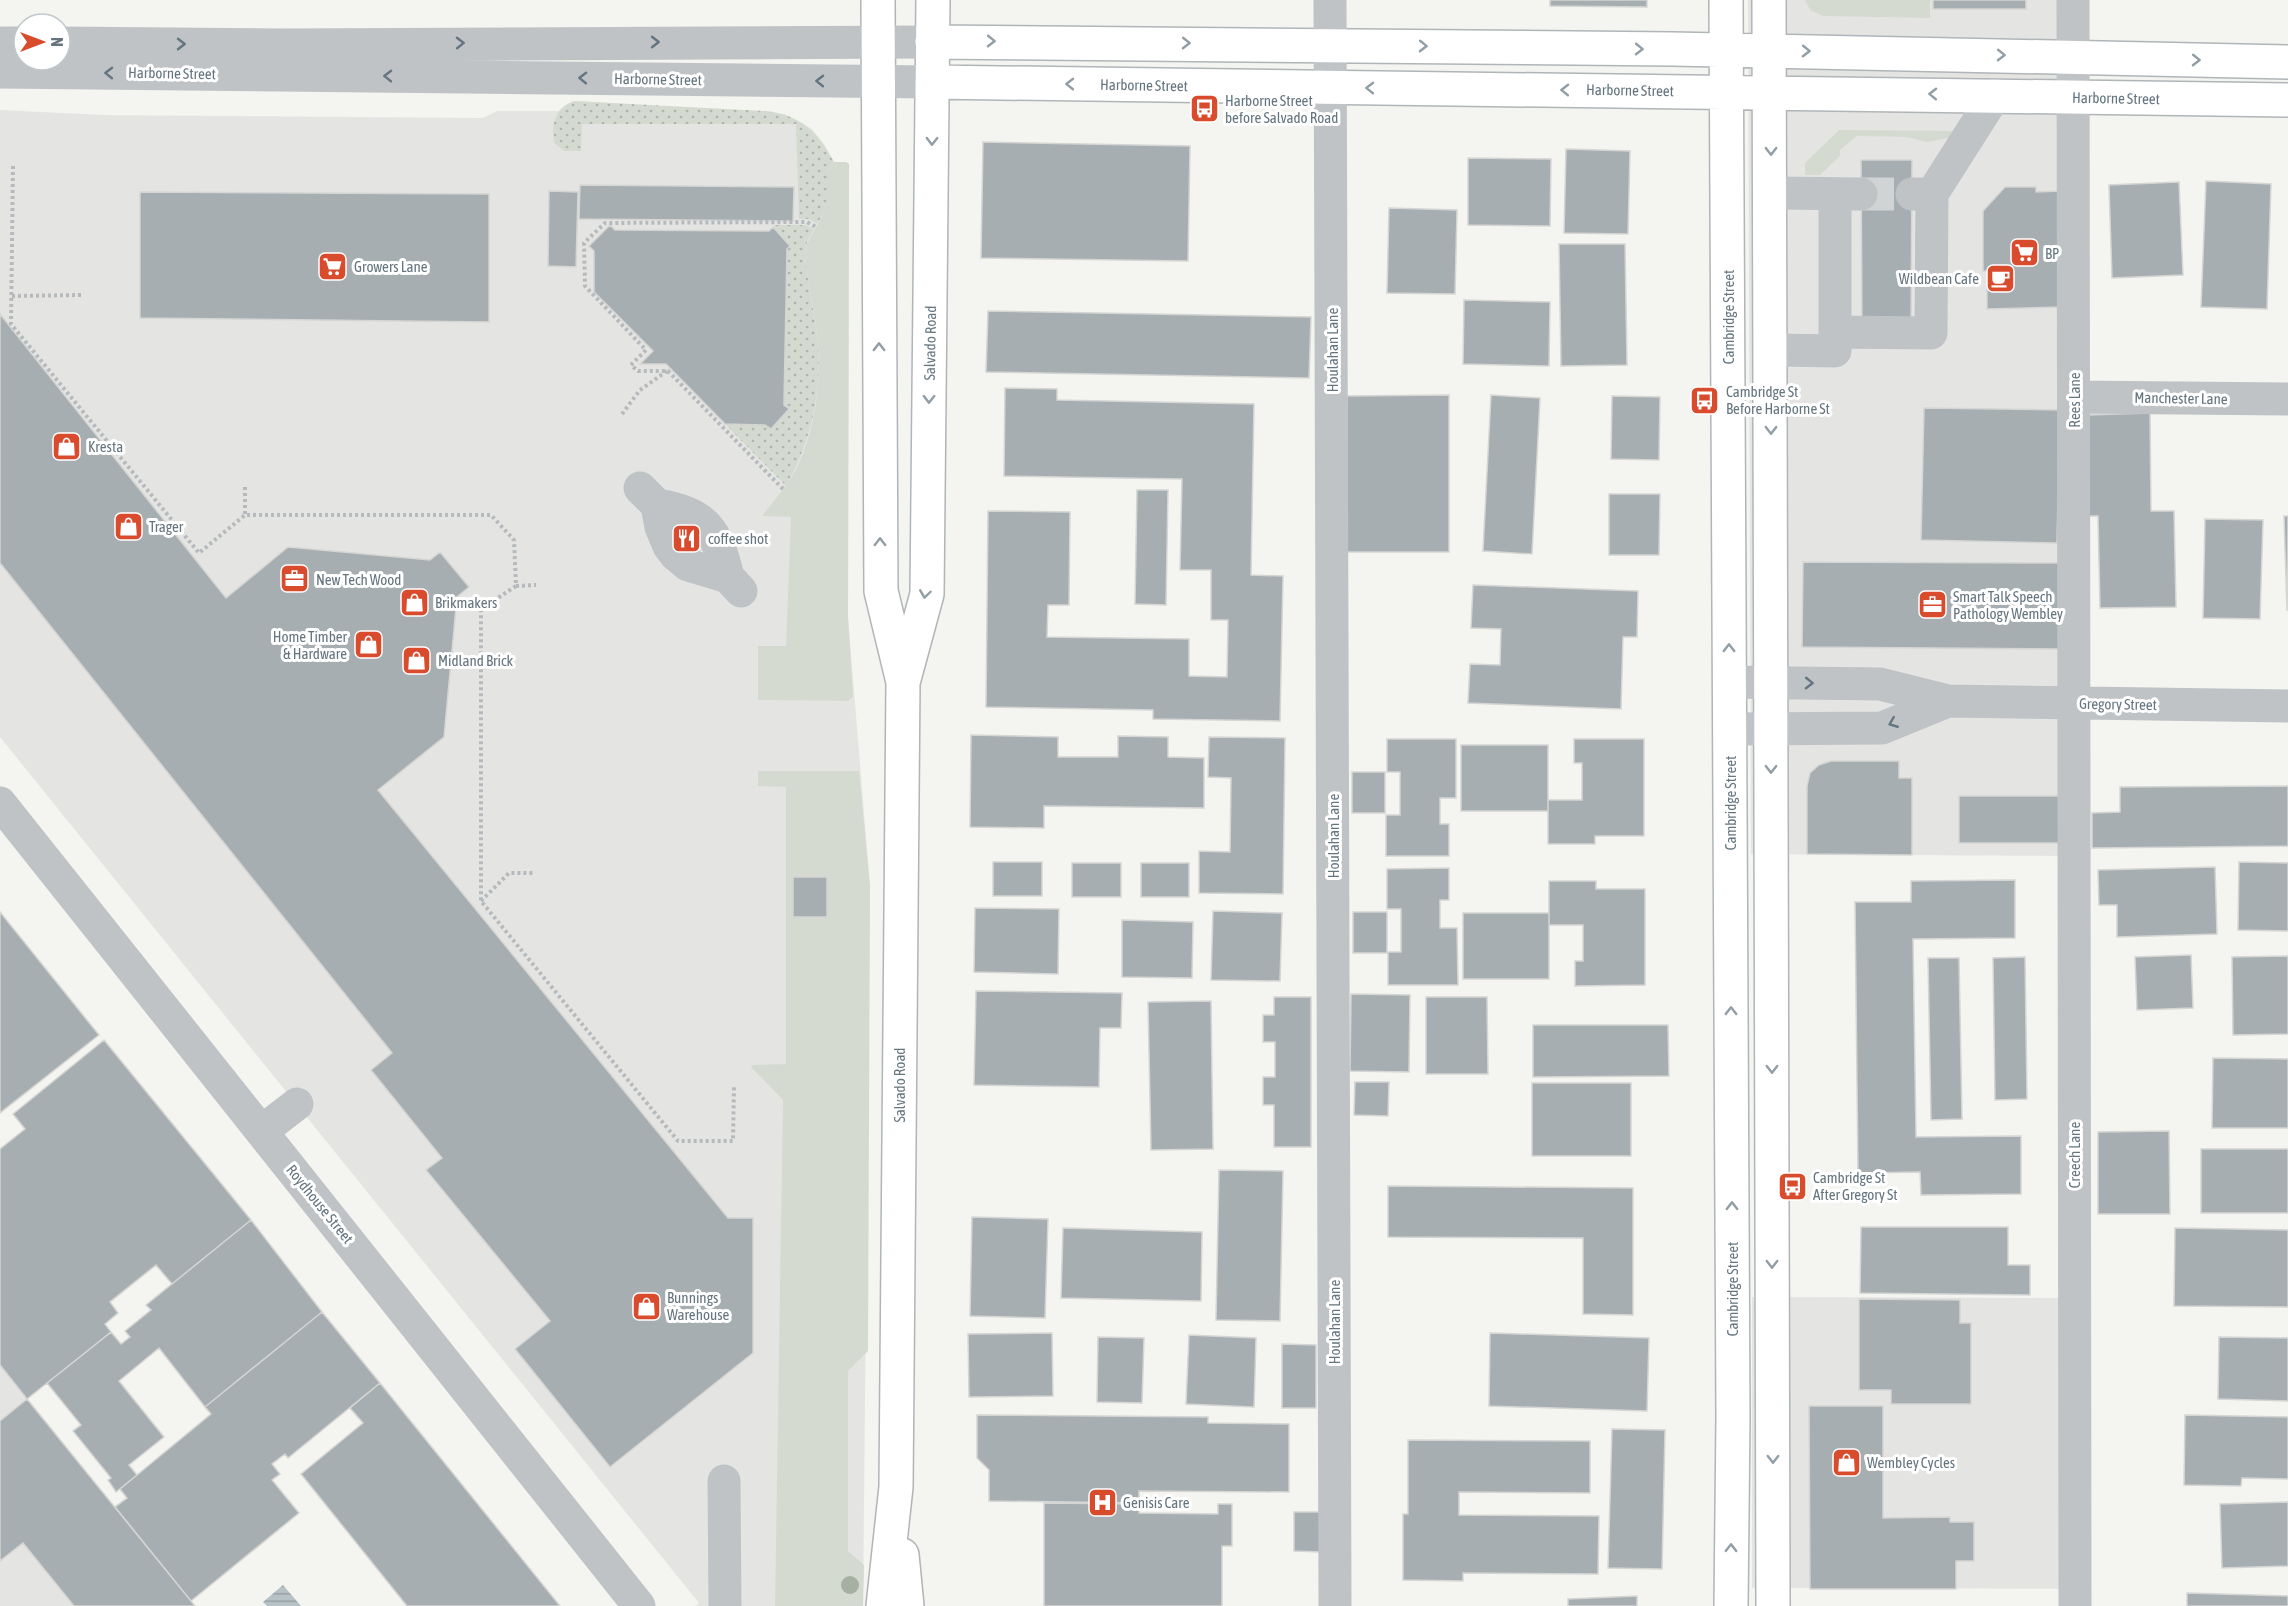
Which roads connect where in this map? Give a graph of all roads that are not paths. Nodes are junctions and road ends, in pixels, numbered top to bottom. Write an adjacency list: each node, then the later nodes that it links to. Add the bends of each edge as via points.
1 (878, 0): 7 (main road, Salvado Road)
2 (933, 0): 8 (main road, Salvado Road)
3 (1330, 0): 14 (street, Houlahan Lane)
4 (1726, 0): 10 (main road, Cambridge Street)
5 (1769, 0): 11 (main road)
6 (2073, 0): 12 (street, Rees Lane)
7 (878, 42): 8 (street, Harborne Street); 9 (street, Harborne Street, one-way to 7); 16 (main road, Salvado Road)
8 (932, 42): 14 (main road, Harborne Street, one-way to 14); 17 (main road, Salvado Road)
9 (72, 43)
10 (1726, 50): 11 (main road, Harborne Street); 14 (main road, Harborne Street, one-way to 10); 18 (main road, Cambridge Street)
11 (1770, 50): 12 (main road, Harborne Street, one-way to 12); 19 (main road)
12 (2073, 57): 13 (main road, Harborne Street, one-way to 13); 21 (street, Rees Lane)
13 (2288, 62)
14 (1331, 66): 17 (main road, Harborne Street, one-way to 17); 18 (main road, Harborne Street, one-way to 14); 47 (street, Houlahan Lane)
15 (0, 72): 16 (street, Harborne Street, one-way to 15)
16 (878, 82): 17 (street, Harborne Street); 30 (main road, Salvado Road, one-way to 16, via 881,591)
17 (932, 82): 30 (main road, Salvado Road, one-way to 30, via 927,594)
18 (1727, 92): 19 (main road, Harborne Street); 31 (main road, Cambridge Street, one-way to 18)
19 (1770, 93): 20 (main road, Harborne Street, one-way to 19); 23 (main road, one-way to 23)
20 (1995, 95): 21 (main road, Harborne Street); 24 (street, via 1922,194 1931,333)
21 (2074, 97): 22 (main road, Harborne Street); 26 (street, Rees Lane)
22 (2288, 100)
23 (1771, 193): 24 (street, via 1848,194); 25 (main road)
24 (1835, 332): 25 (street, via 1835,351)
25 (1771, 350): 32 (main road, one-way to 32)
26 (2074, 397): 27 (street, Manchester Lane); 34 (street, Rees Lane)
27 (2288, 399)
28 (648, 497): 29 (street, via 678,508 707,526 716,536)
29 (735, 584)
30 (903, 682): 42 (main road, Salvado Road)
31 (1730, 682): 32 (street, Gregory Street); 37 (main road, Cambridge Street)
32 (1771, 683): 33 (street, Gregory Street, one-way to 33, via 1880,684); 36 (main road)
33 (1948, 702): 34 (street, Gregory Street); 36 (street, Gregory Street, one-way to 36, via 1882,728)
34 (2074, 703): 35 (street, Gregory Street); 50 (street, Creech Lane)
35 (2288, 706)
36 (1771, 728): 37 (street, Gregory Street); 49 (main road, one-way to 49)
37 (1730, 729): 48 (main road, Cambridge Street, one-way to 37)
38 (0, 803): 40 (street, Roydhouse Street)
39 (297, 1104): 40 (street)
40 (262, 1131): 43 (street, Roydhouse Street)
41 (724, 1482): 44 (street)
42 (896, 1487): 45 (main road); 46 (main road)
43 (639, 1606)
44 (725, 1606)
45 (883, 1606)
46 (907, 1606)
47 (1335, 1606)
48 (1731, 1606)
49 (1773, 1606)
50 (2075, 1606)

